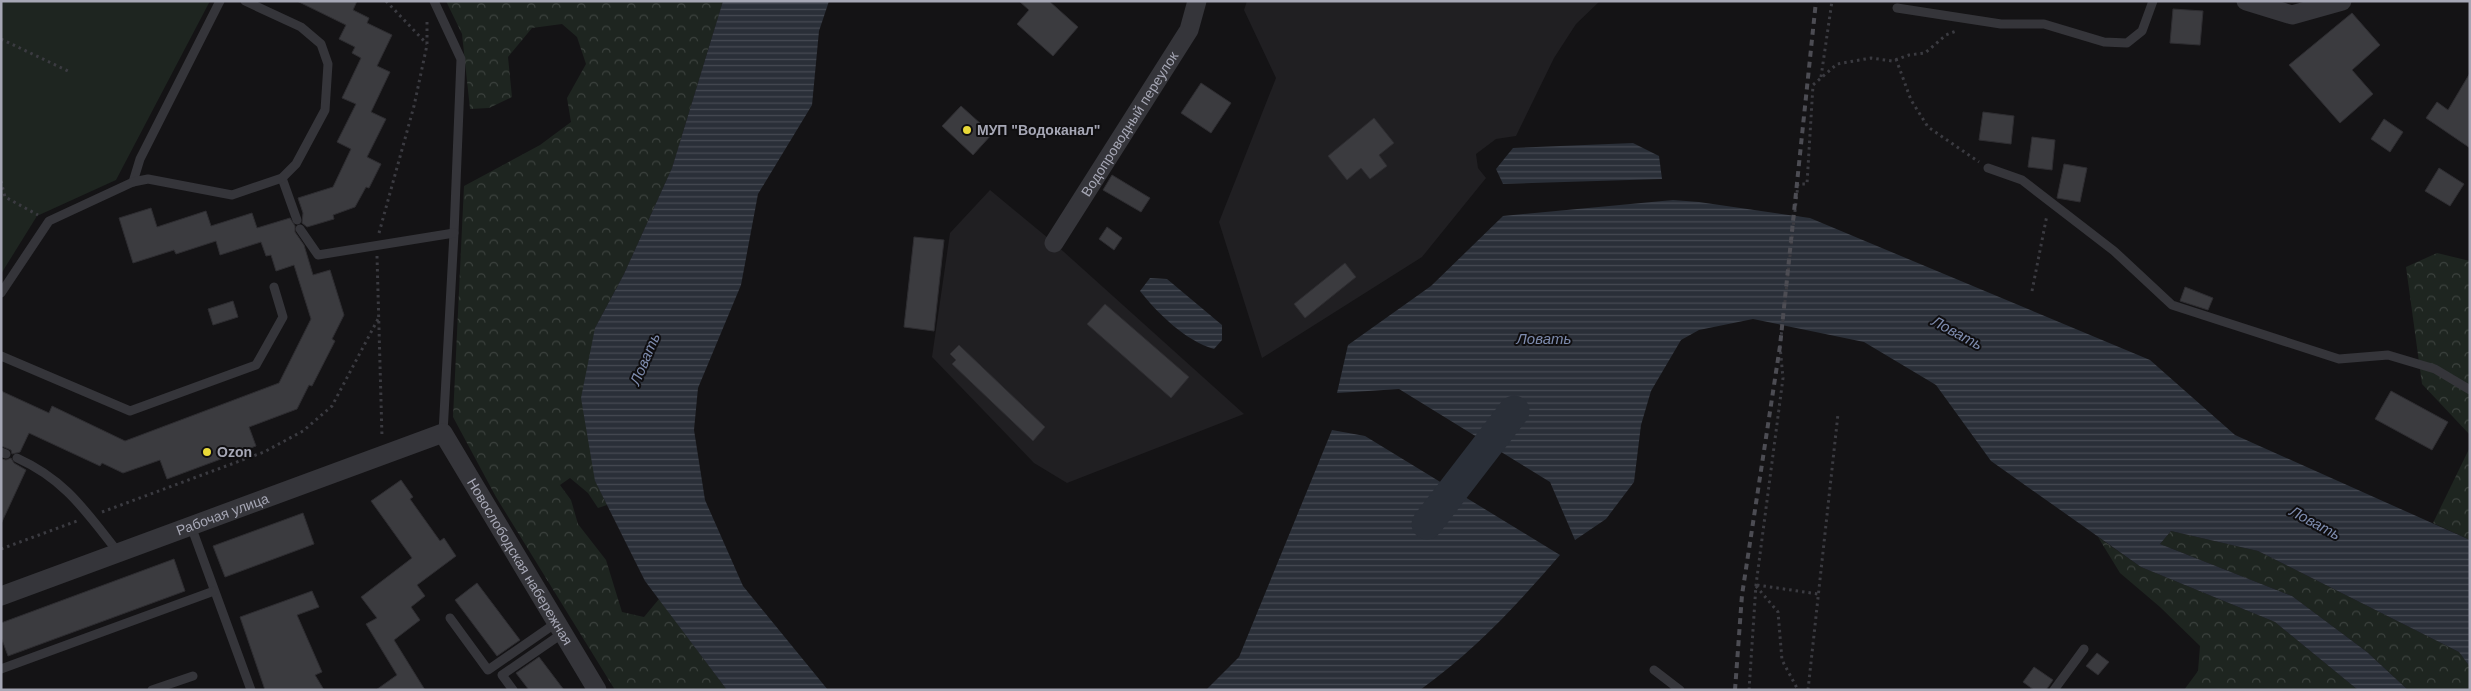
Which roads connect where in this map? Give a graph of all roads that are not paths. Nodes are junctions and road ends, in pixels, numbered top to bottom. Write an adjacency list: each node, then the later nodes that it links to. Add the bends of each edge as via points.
1 (220, 1): 11 (lane, via 140,159)
2 (245, 1): 10 (lane, via 301,27 321,44 328,64 325,110 296,164)
3 (434, 1): 14 (lane, via 461,59)
4 (1198, 1): 15 (street, Водопроводный переулок, via 1188,30)
5 (2152, 1): 8 (lane, via 2142,31 2126,43 2104,42 2044,24 2001,24)
6 (2246, 1): 7 (street, via 2292,15)
7 (2342, 1)
8 (1897, 8)
9 (1988, 168): 19 (lane, via 2022,180 2114,252 2172,305 2339,359 2388,355 2435,368)
10 (282, 178): 11 (lane, via 232,195 148,179); 12 (lane)
11 (133, 182): 17 (lane, via 49,221)
12 (296, 220)
13 (300, 230): 14 (lane, via 318,255)
14 (454, 233): 20 (lane)
15 (1054, 243)
16 (274, 287): 18 (lane, via 283,317 256,364 130,411)
17 (1, 293)
18 (1, 356)
19 (2470, 390)
20 (443, 433): 22 (street, Рабочая улица); 27 (street, Новослободская набережная)
21 (17, 458): 23 (lane, via 37,467 71,492)
22 (191, 526): 23 (street, Рабочая улица); 24 (lane)
23 (118, 552): 25 (street, Рабочая улица)
24 (214, 591): 29 (lane); 33 (lane)
25 (1, 596)
26 (450, 618): 27 (lane, via 488,670)
27 (560, 628): 34 (lane, via 502,675); 35 (street, Новослободская набережная)
28 (2084, 649): 37 (lane)
29 (1, 670)
30 (1654, 670): 36 (lane)
31 (193, 676): 32 (lane)
32 (152, 690)
33 (251, 690)
34 (513, 690)
35 (597, 690)
36 (1680, 690)
37 (2054, 690)

